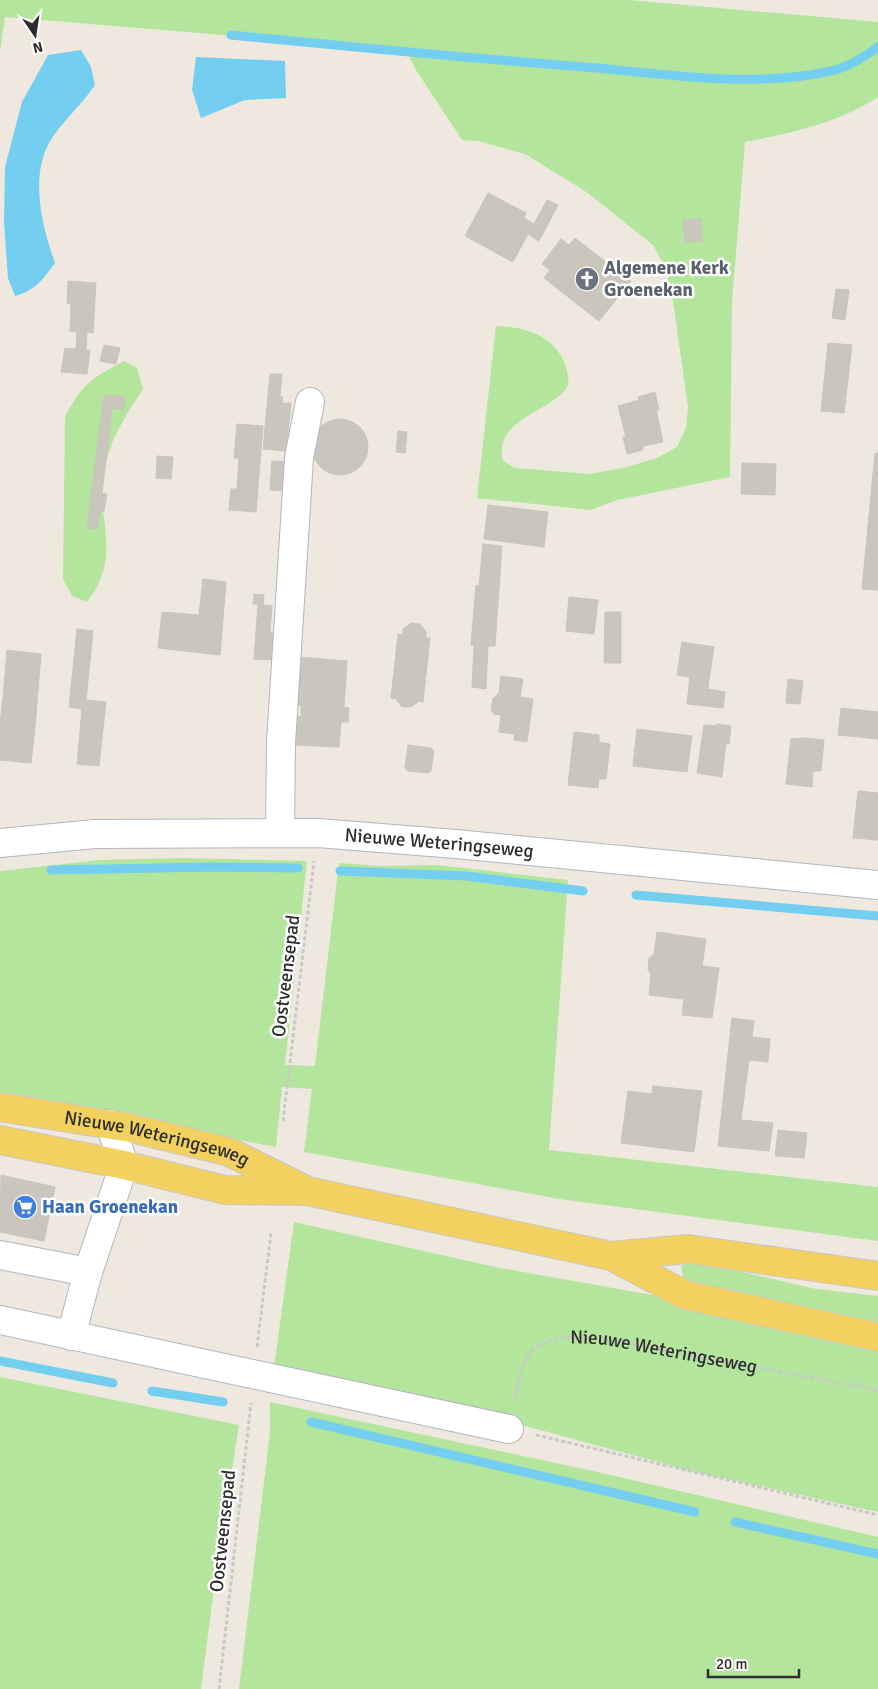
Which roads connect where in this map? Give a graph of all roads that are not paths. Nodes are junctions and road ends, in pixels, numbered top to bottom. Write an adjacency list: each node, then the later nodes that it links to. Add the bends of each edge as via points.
1 (310, 402): 2 (street, via 299,458 281,743)
2 (280, 832): 3 (street, Nieuwe Weteringseweg, via 95,834); 4 (street, Nieuwe Weteringseweg, via 456,844)
3 (0, 843)
4 (878, 885)
5 (0, 1107): 6 (main road, Nieuwe Weteringseweg)
6 (110, 1124): 8 (street); 9 (main road, Nieuwe Weteringseweg, via 229,1152)
7 (0, 1140): 8 (main road, Nieuwe Weteringseweg)
8 (124, 1165): 9 (main road, Nieuwe Weteringseweg, via 226,1190); 12 (street)
9 (307, 1191): 11 (main road, Nieuwe Weteringseweg)
10 (0, 1255): 12 (street)
11 (611, 1256): 13 (main road, Nieuwe Weteringseweg, via 688,1248); 16 (main road, Nieuwe Weteringseweg, via 685,1295)
12 (88, 1272): 15 (street)
13 (878, 1276)
14 (0, 1320): 15 (street)
15 (71, 1336): 17 (street, via 223,1367 256,1363)
16 (878, 1337)
17 (509, 1429)

